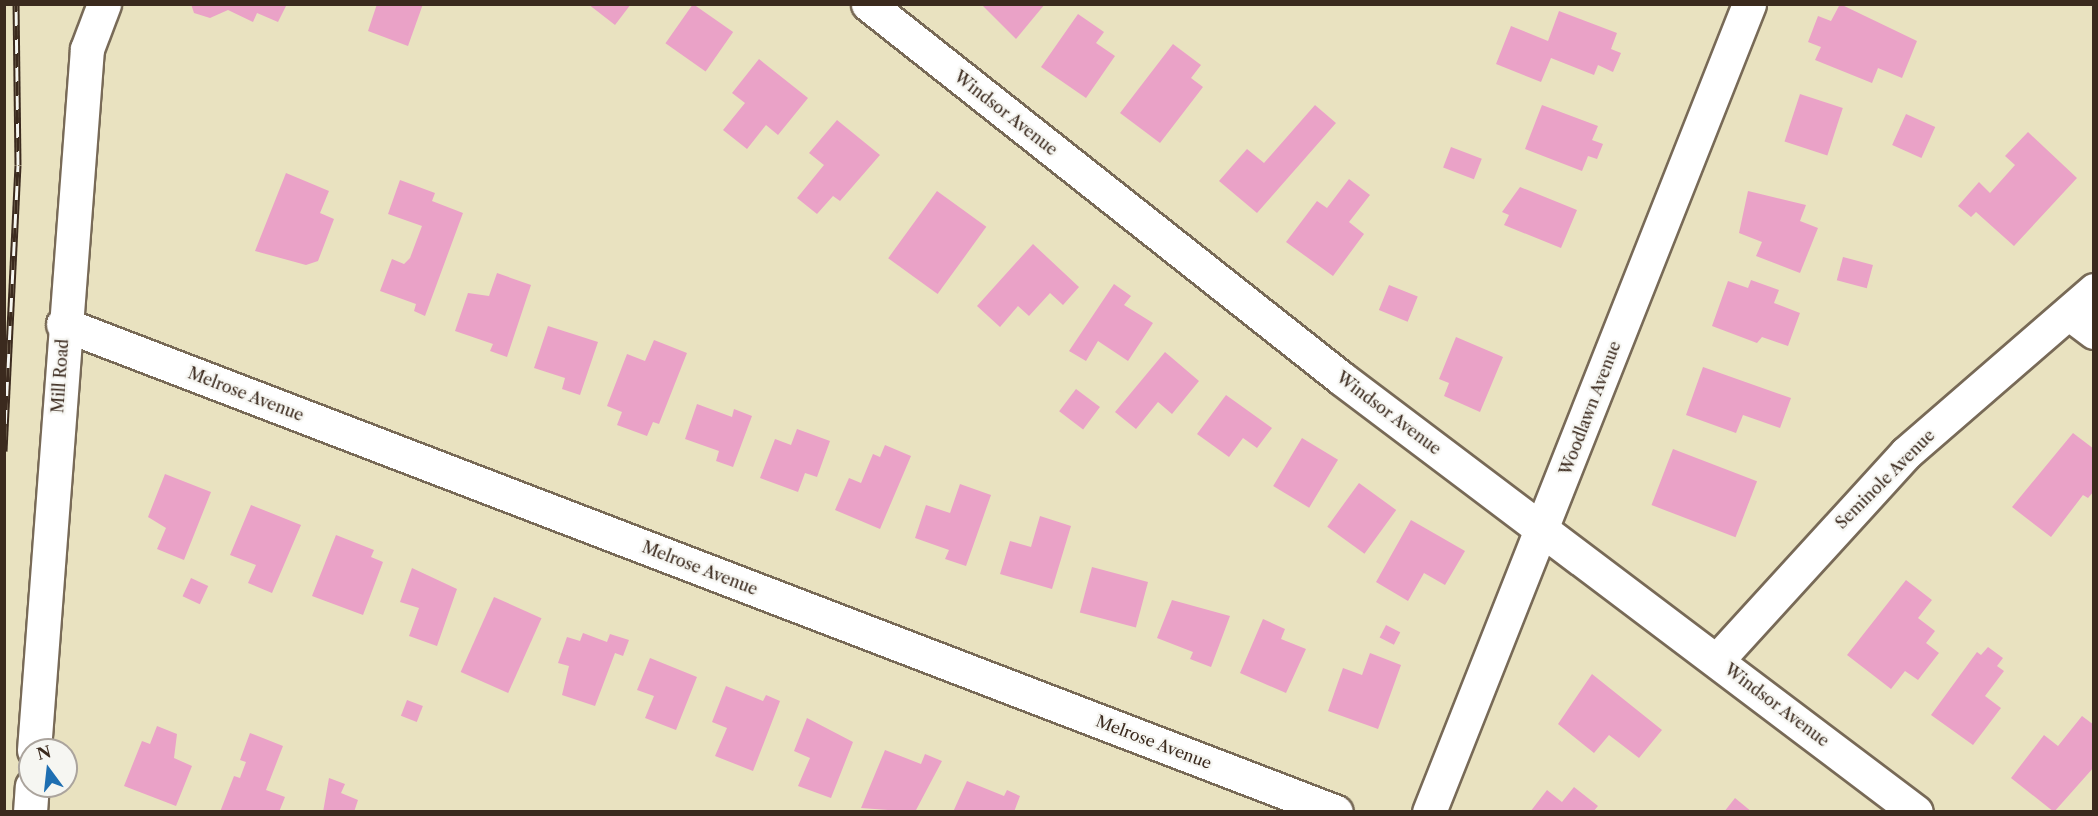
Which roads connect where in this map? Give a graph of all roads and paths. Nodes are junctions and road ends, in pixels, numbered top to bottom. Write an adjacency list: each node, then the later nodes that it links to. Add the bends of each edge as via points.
1 (104, 4): 6 (street, Mill Road, via 87,49)
2 (868, 4): 7 (street, Windsor Avenue, via 1341,378)
3 (1749, 4): 7 (street, Woodlawn Avenue)
4 (2094, 290): 5 (street, Seminole Avenue)
5 (2082, 323): 8 (street, Seminole Avenue, via 1906,453)
6 (63, 324): 9 (street, Mill Road); 10 (street, Melrose Avenue)
7 (1543, 527): 8 (street, Windsor Avenue); 11 (street, Woodlawn Avenue)
8 (1718, 659): 12 (street, Windsor Avenue)
9 (35, 738)
10 (1336, 812)
11 (1429, 812)
12 (1916, 812)

